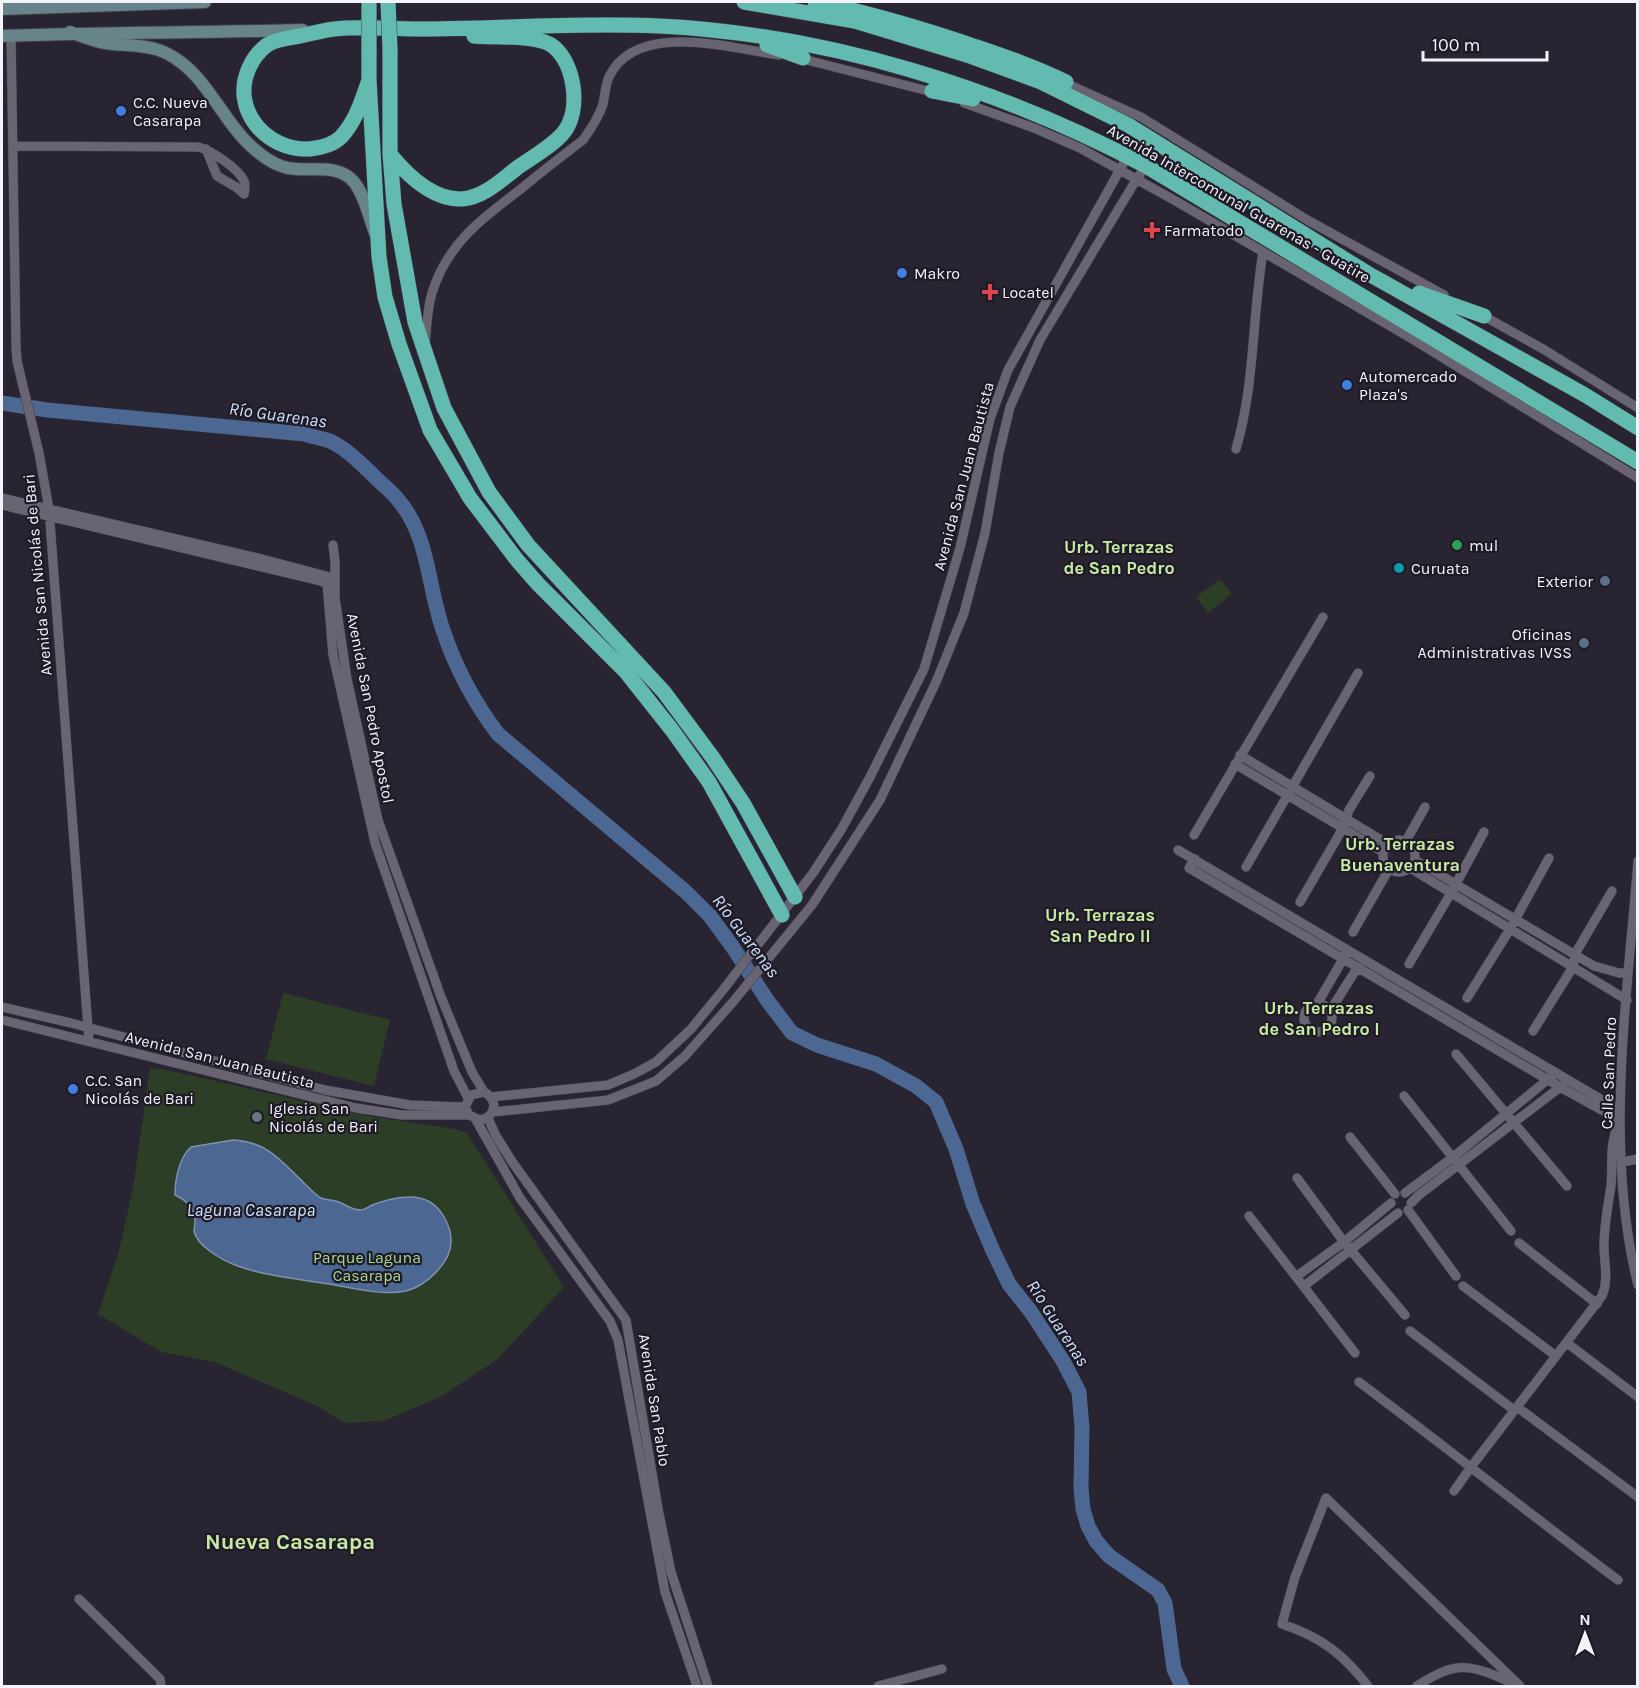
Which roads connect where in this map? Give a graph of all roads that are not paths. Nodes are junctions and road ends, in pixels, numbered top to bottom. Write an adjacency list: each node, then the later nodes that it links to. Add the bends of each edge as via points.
1 (205, 2): 6 (main road)
2 (369, 2): 14 (highway, bridge)
3 (388, 2): 22 (highway, bridge)
4 (744, 2): 18 (highway, Avenida Intercomunal Guarenas - Guatire, via 855,21 966,55 1041,82)
5 (815, 2): 15 (highway, via 961,42 1044,71)
6 (100, 4): 7 (main road)
7 (2, 9)
8 (334, 29): 9 (highway, Avenida Intercomunal Guarenas - Guatire); 11 (main road, Avenida Intercomunal Guarenas - Guatire); 14 (highway, via 279,40 258,53 245,83 246,105 255,125 288,148 327,145 351,123)
9 (429, 29): 10 (highway, Avenida Intercomunal Guarenas - Guatire, via 562,24); 22 (highway, via 527,39 554,48 573,85 574,106 568,126 563,134 483,194 460,199 415,181)
10 (715, 30): 13 (highway); 17 (highway, Avenida Intercomunal Guarenas - Guatire, via 866,59 936,78)
11 (70, 32): 12 (main road, Avenida Intercomunal Guarenas - Guatire); 26 (main road, via 102,42 160,50 179,61 196,76 245,141 263,156 285,168 325,169 347,176 361,196)
12 (6, 35): 20 (street, Avenida San Nicolás de Bari)
13 (803, 58): 16 (street, Avenida Intercomunal Guarenas - Guatire); 30 (street, Avenida Intercomunal Guarenas - Guatire, via 689,42 646,45 624,58 609,78 600,110 583,140 470,228 443,265 432,293)
14 (369, 80): 26 (highway)
15 (1070, 85): 18 (highway); 29 (street, Avenida Intercomunal Guarenas - Guatire, via 1141,117 1309,221)
16 (932, 91): 17 (highway); 23 (street, Avenida Intercomunal Guarenas - Guatire)
17 (1013, 106): 23 (highway, Avenida Intercomunal Guarenas - Guatire, via 1100,142)
18 (1128, 125): 19 (highway, Avenida Intercomunal Guarenas - Guatire)
19 (1148, 137): 23 (street, Avenida San Juan Bautista); 24 (street); 28 (highway, Avenida Intercomunal Guarenas - Guatire)
20 (13, 146): 21 (street); 38 (street, Avenida San Nicolás de Bari, via 16,347)
21 (206, 150): 21 (street, via 217,176 244,194 243,178)
22 (390, 154): 30 (highway, via 404,268)
23 (1124, 163): 24 (highway, Avenida Intercomunal Guarenas - Guatire); 25 (street, Avenida Intercomunal Guarenas - Guatire); 63 (street, Avenida San Juan Bautista, via 1008,370 990,419 960,548 924,669 841,830)
24 (1146, 166): 25 (street, Avenida San Juan Bautista); 34 (highway, Avenida Intercomunal Guarenas - Guatire)
25 (1136, 180): 27 (street, Avenida Intercomunal Guarenas - Guatire); 66 (street, Avenida San Juan Bautista, via 1040,340 1010,407 986,533 964,613 936,682 880,800)
26 (378, 241): 65 (highway, via 385,297 430,430 470,498 531,576 626,672 672,730 709,782)
27 (1263, 252): 33 (street, via 1251,365); 35 (street, Avenida Intercomunal Guarenas - Guatire)
28 (1367, 273): 29 (highway); 32 (highway, Avenida Intercomunal Guarenas - Guatire)
29 (1484, 316): 31 (street, Avenida Intercomunal Guarenas - Guatire)
30 (424, 349): 63 (highway, via 444,408 489,492 528,545 664,692 743,803)
31 (1638, 408)
32 (1638, 428)
33 (1236, 449)
34 (1638, 462)
35 (1638, 478)
36 (2, 498): 38 (street)
37 (2, 505): 38 (street)
38 (49, 513): 40 (street); 82 (street, Avenida San Nicolás de Bari)
39 (333, 545): 41 (street, Avenida San Pedro Apostol)
40 (321, 578): 41 (street, via 330,577); 92 (street, Avenida San Pedro Apostol, via 327,584 333,655 375,843)
41 (334, 584): 90 (street, Avenida San Pedro Apostol, via 347,679 378,820 441,997 472,1072)
42 (1323, 617): 44 (street)
43 (1358, 673): 46 (street)
44 (1238, 759): 46 (street); 50 (street)
45 (1370, 776): 48 (street)
46 (1290, 791): 48 (street); 58 (street)
47 (1425, 807): 51 (street)
48 (1345, 824): 52 (street); 64 (street)
49 (1484, 832): 61 (street)
50 (1194, 835)
51 (1406, 842): 52 (street, via 1397,840); 57 (street, via 1414,849)
52 (1385, 848): 59 (street, via 1384,864)
53 (1178, 850): 55 (street)
54 (1549, 858): 67 (street)
55 (1195, 859): 60 (street); 60 (street, via 1189,868)
56 (1638, 861): 75 (street, Calle San Pedro)
57 (1413, 864): 59 (street, via 1400,873); 61 (street)
58 (1246, 867)
59 (1389, 869): 69 (street)
60 (1205, 871): 71 (street)
61 (1453, 888): 67 (street); 68 (street); 72 (street)
62 (1612, 891): 70 (street)
63 (795, 897): 65 (street, Avenida San Juan Bautista); 66 (street)
64 (1300, 902)
65 (782, 915): 66 (street); 90 (street, Avenida San Juan Bautista, via 691,1029 656,1062 608,1085)
66 (801, 918): 93 (street, Avenida San Juan Bautista, via 732,1003 656,1081 608,1100)
67 (1515, 919): 68 (street); 70 (street)
68 (1510, 929): 73 (street); 76 (street)
69 (1353, 932)
70 (1575, 954): 73 (street); 75 (street, via 1594,966)
71 (1347, 956): 74 (street); 78 (street); 86 (street)
72 (1409, 964)
73 (1573, 967): 77 (street); 83 (street)
74 (1360, 968): 80 (street); 87 (street)
75 (1628, 973): 77 (street, Calle San Pedro)
76 (1467, 998)
77 (1627, 1000): 95 (street, Calle San Pedro)
78 (1319, 1004): 80 (street); 80 (street, via 1310,1006 1304,1016 1311,1030 1327,1029 1332,1018)
79 (2, 1007): 82 (street, Avenida San Juan Bautista)
80 (1330, 1011)
81 (2, 1020): 84 (street, Avenida San Juan Bautista)
82 (88, 1028): 84 (street, Avenida San Nicolás de Bari); 92 (street, Avenida San Juan Bautista, via 349,1095)
83 (1533, 1031)
84 (88, 1041): 92 (street, Avenida San Juan Bautista, via 356,1108 402,1115)
85 (1456, 1054): 94 (street)
86 (1556, 1072): 87 (street); 88 (street)
87 (1547, 1079): 89 (street); 94 (street)
88 (1569, 1080): 89 (street); 95 (street)
89 (1560, 1087): 94 (street); 95 (street)
90 (488, 1095): 92 (street, Avenida San Juan Bautista, via 475,1093); 93 (street, via 494,1104)
91 (1404, 1096): 98 (street)
92 (470, 1110): 93 (street, Avenida San Juan Bautista); 117 (street, Avenida San Pablo, via 520,1198 604,1313)
93 (490, 1115): 116 (street, Avenida San Pablo, via 496,1136 519,1173 626,1320)
94 (1511, 1118): 98 (street); 101 (street)
95 (1620, 1118): 99 (street, Calle San Pedro); 113 (street, via 1612,1146 1606,1208 1606,1284)
96 (1350, 1137): 102 (street)
97 (1638, 1159): 99 (street)
98 (1455, 1162): 102 (street); 103 (street); 105 (street)
99 (1622, 1162): 110 (street, Calle San Pedro, via 1628,1245)
100 (1298, 1178): 107 (street)
101 (1567, 1186)
102 (1397, 1197): 103 (street, via 1409,1197); 103 (street, via 1393,1209); 107 (street)
103 (1406, 1209): 107 (street); 109 (street)
104 (1249, 1216): 108 (street)
105 (1511, 1231)
106 (1519, 1243): 113 (street)
107 (1347, 1246): 108 (street); 111 (street); 114 (street)
108 (1297, 1276): 111 (street)
109 (1456, 1276)
110 (1638, 1285)
111 (1304, 1286): 119 (street)
112 (1463, 1286): 120 (street)
113 (1597, 1304): 118 (street)
114 (1405, 1315)
115 (1410, 1331): 123 (street, via 1485,1390)
116 (629, 1335): 117 (street); 125 (street, Avenida San Pablo)
117 (618, 1340): 125 (street, Avenida San Pablo)
118 (1567, 1343): 120 (street); 122 (street)
119 (1355, 1353)
120 (1556, 1356): 123 (street)
121 (1359, 1382): 124 (street)
122 (1638, 1397)
123 (1516, 1409): 124 (street); 127 (street)
124 (1471, 1467): 126 (street); 128 (street)
125 (648, 1482): 130 (street, Avenida San Pablo); 131 (street, Avenida San Pablo, via 656,1550)
126 (1454, 1491)
127 (1638, 1497)
128 (1618, 1580)
129 (80, 1599): 133 (street, via 160,1679)
130 (680, 1600): 131 (street); 135 (street, Avenida San Pablo)
131 (670, 1604): 134 (street, Avenida San Pablo)
132 (942, 1669): 136 (street)
133 (161, 1686)
134 (697, 1686)
135 (708, 1686)
136 (878, 1686)
137 (1368, 1686): 139 (street, via 1325,1643 1282,1623 1295,1577 1326,1498)
138 (1418, 1686): 139 (street, via 1437,1674 1464,1666)
139 (1520, 1686)

